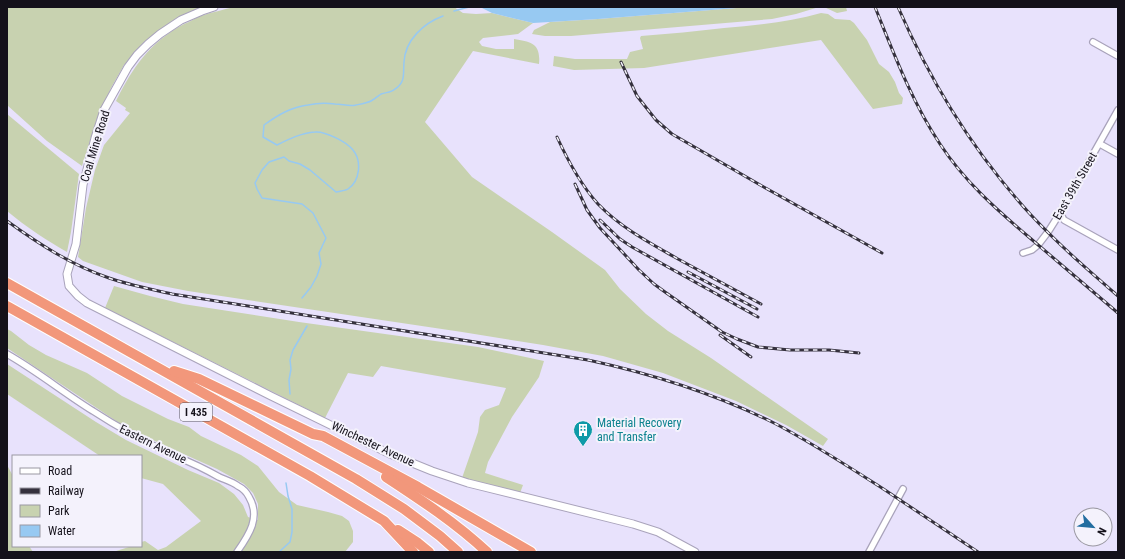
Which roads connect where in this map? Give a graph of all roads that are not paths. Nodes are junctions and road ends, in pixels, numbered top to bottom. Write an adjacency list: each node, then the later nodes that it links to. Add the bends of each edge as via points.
1 (214, 7): 11 (street, Coal Mine Road, via 181,20 148,44 128,67 104,110 83,184 76,244 67,274)
2 (1094, 42): 3 (street)
3 (1118, 56)
4 (1118, 110): 5 (street, East 39th Street)
5 (1100, 144): 6 (street); 7 (street, East 39th Street)
6 (1118, 154)
7 (1060, 213): 8 (street, via 1064,220); 9 (street, East 39th Street, via 1038,245)
8 (1118, 250)
9 (1023, 253)
10 (7, 283): 14 (highway, I 435)
11 (70, 287): 24 (street, Winchester Avenue, via 87,303 390,454 468,483 658,532)
12 (7, 306): 17 (highway, I 435, via 310,476)
13 (7, 354): 18 (street, Eastern Avenue, via 122,429 239,486 248,495 255,514 252,527)
14 (155, 366): 15 (highway, via 199,379); 21 (highway, I 435, via 356,479 404,509)
15 (313, 434): 22 (highway, via 378,471 430,506); 23 (highway, via 323,436)
16 (903, 489): 25 (street)
17 (384, 521): 19 (highway); 20 (highway, I 435)
18 (237, 552)
19 (413, 552)
20 (429, 552)
21 (458, 552)
22 (487, 552)
23 (531, 552)
24 (695, 552)
25 (869, 552)

